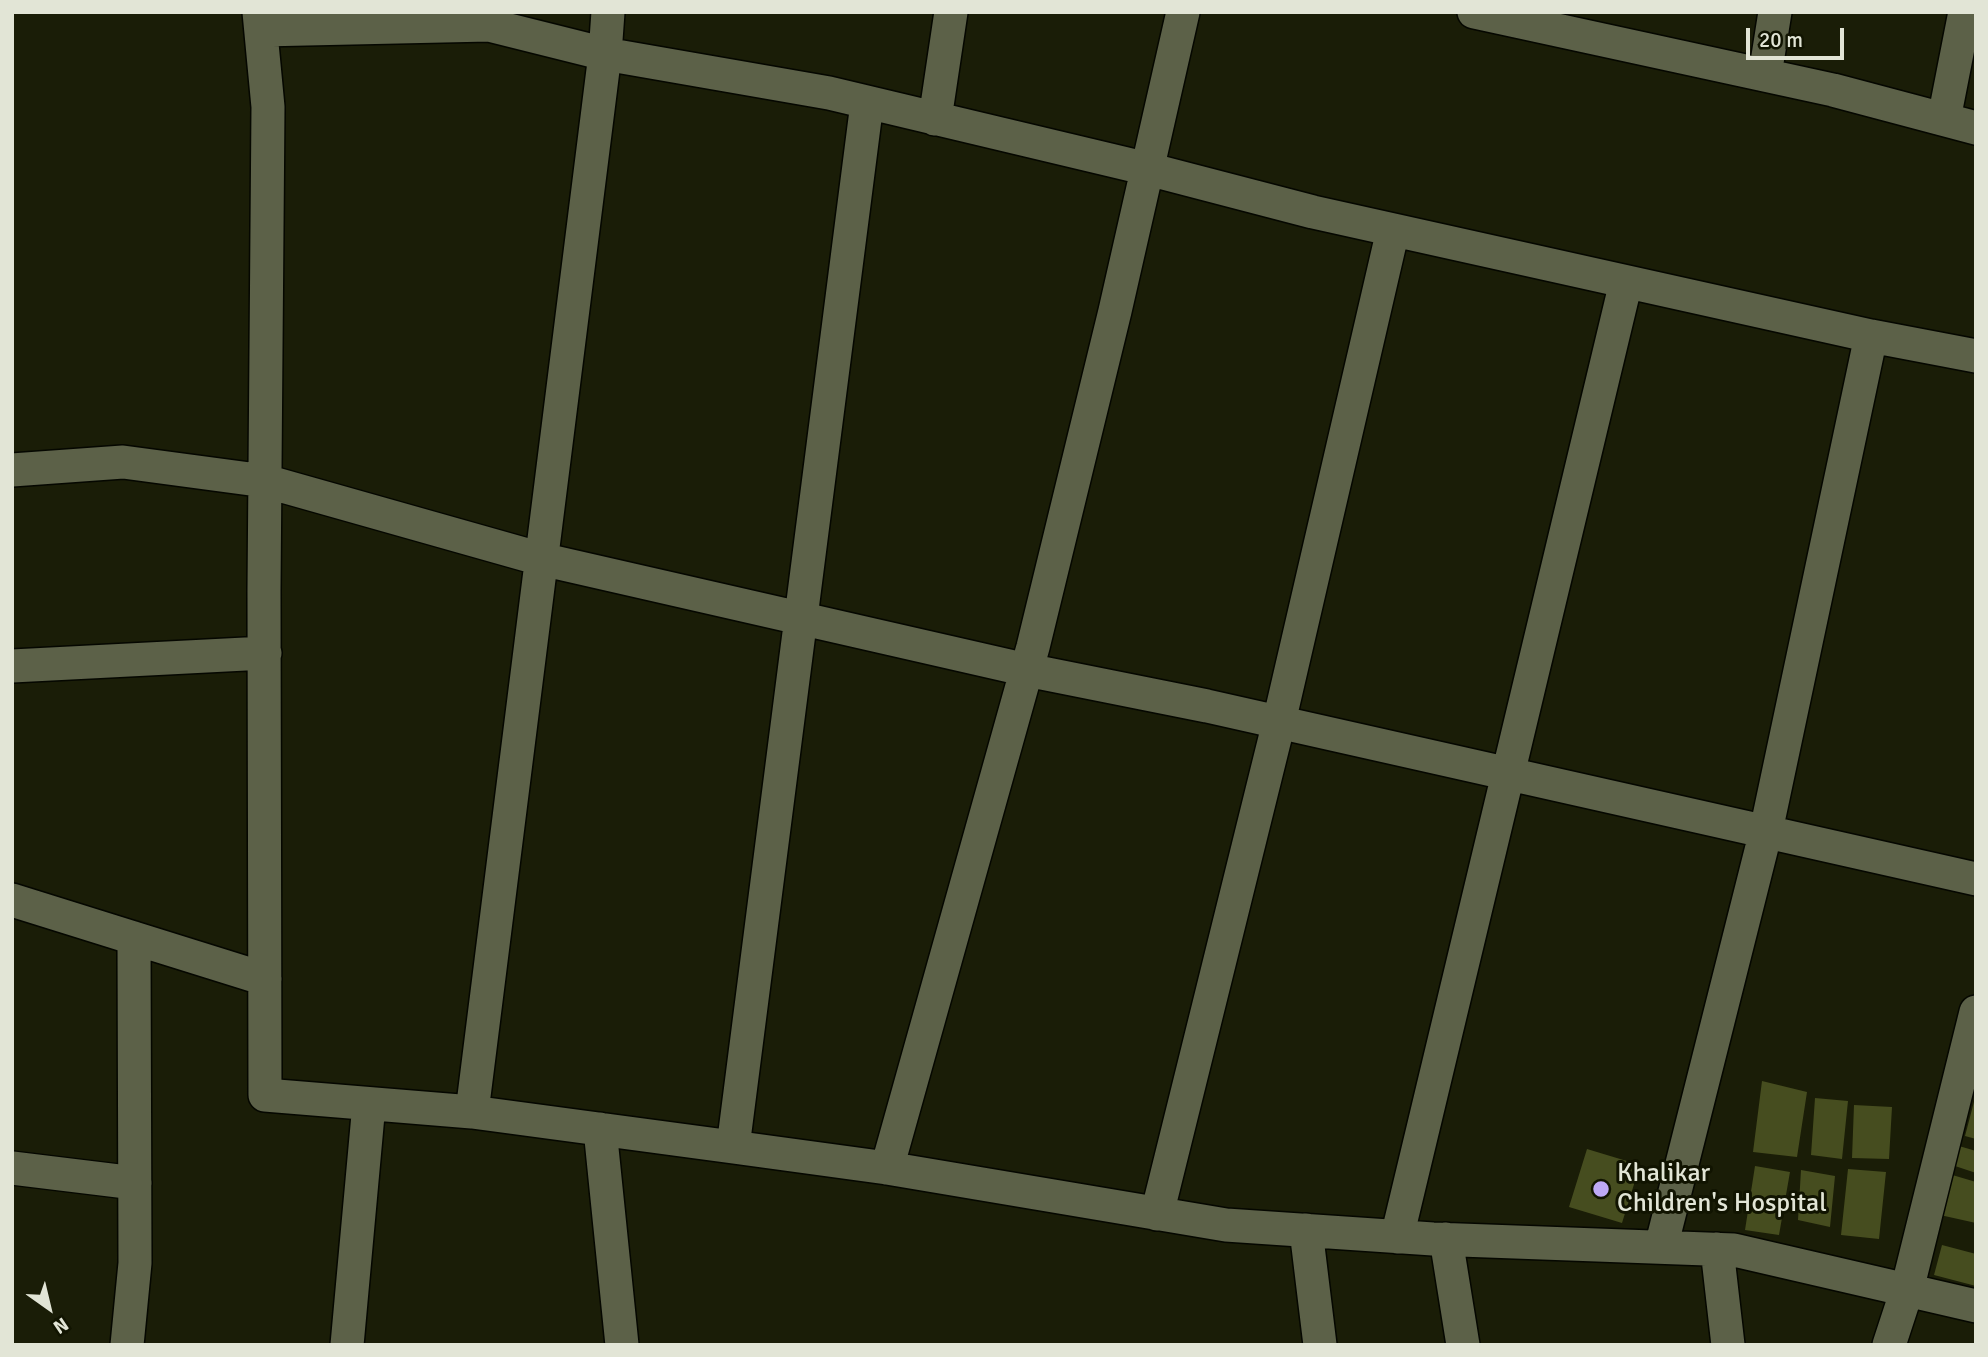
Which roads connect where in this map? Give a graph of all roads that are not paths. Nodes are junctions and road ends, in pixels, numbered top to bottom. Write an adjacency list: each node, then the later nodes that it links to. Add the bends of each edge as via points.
1 (608, 12): 8 (street)
2 (951, 12): 11 (street)
3 (1183, 12): 14 (street)
4 (1474, 12): 9 (street)
5 (1775, 12): 9 (street)
6 (1965, 12): 12 (street)
7 (260, 21): 8 (street, via 489,25); 20 (street, via 268,107)
8 (605, 54): 10 (street); 21 (street)
9 (1765, 75): 12 (street)
10 (867, 103): 11 (street); 22 (street)
11 (935, 119): 14 (street)
12 (1944, 119): 13 (street)
13 (1976, 128)
14 (1148, 169): 15 (street); 25 (street)
15 (1393, 230): 16 (street); 26 (street)
16 (1626, 282): 17 (street); 27 (street)
17 (1871, 336): 18 (street); 28 (street)
18 (1976, 356)
19 (12, 470): 20 (street, via 123,462)
20 (265, 481): 21 (street); 23 (street)
21 (541, 559): 22 (street); 35 (street)
22 (802, 619): 25 (street); 37 (street)
23 (265, 653): 24 (street); 32 (street)
24 (12, 666)
25 (1027, 670): 26 (street); 39 (street)
26 (1279, 722): 27 (street); 41 (street)
27 (1509, 774): 28 (street); 43 (street)
28 (1766, 831): 29 (street); 45 (street)
29 (1976, 879)
30 (12, 900): 31 (street)
31 (134, 938): 32 (street); 40 (street)
32 (265, 979): 34 (street, via 265,1095)
33 (1976, 1012): 47 (street)
34 (369, 1104): 35 (street); 50 (street)
35 (471, 1112): 36 (street)
36 (600, 1129): 37 (street); 51 (street)
37 (733, 1147): 39 (street)
38 (12, 1168): 40 (street)
39 (887, 1168): 41 (street)
40 (135, 1183): 49 (street, via 135,1263)
41 (1157, 1214): 42 (street, via 1226,1225)
42 (1306, 1230): 43 (street); 52 (street)
43 (1397, 1237): 44 (street)
44 (1446, 1239): 45 (street); 53 (street)
45 (1661, 1247): 46 (street)
46 (1717, 1249): 47 (street); 54 (street)
47 (1907, 1290): 48 (street); 55 (street)
48 (1976, 1306)
49 (127, 1345)
50 (346, 1345)
51 (622, 1345)
52 (1320, 1345)
53 (1463, 1345)
54 (1728, 1345)
55 (1889, 1345)

